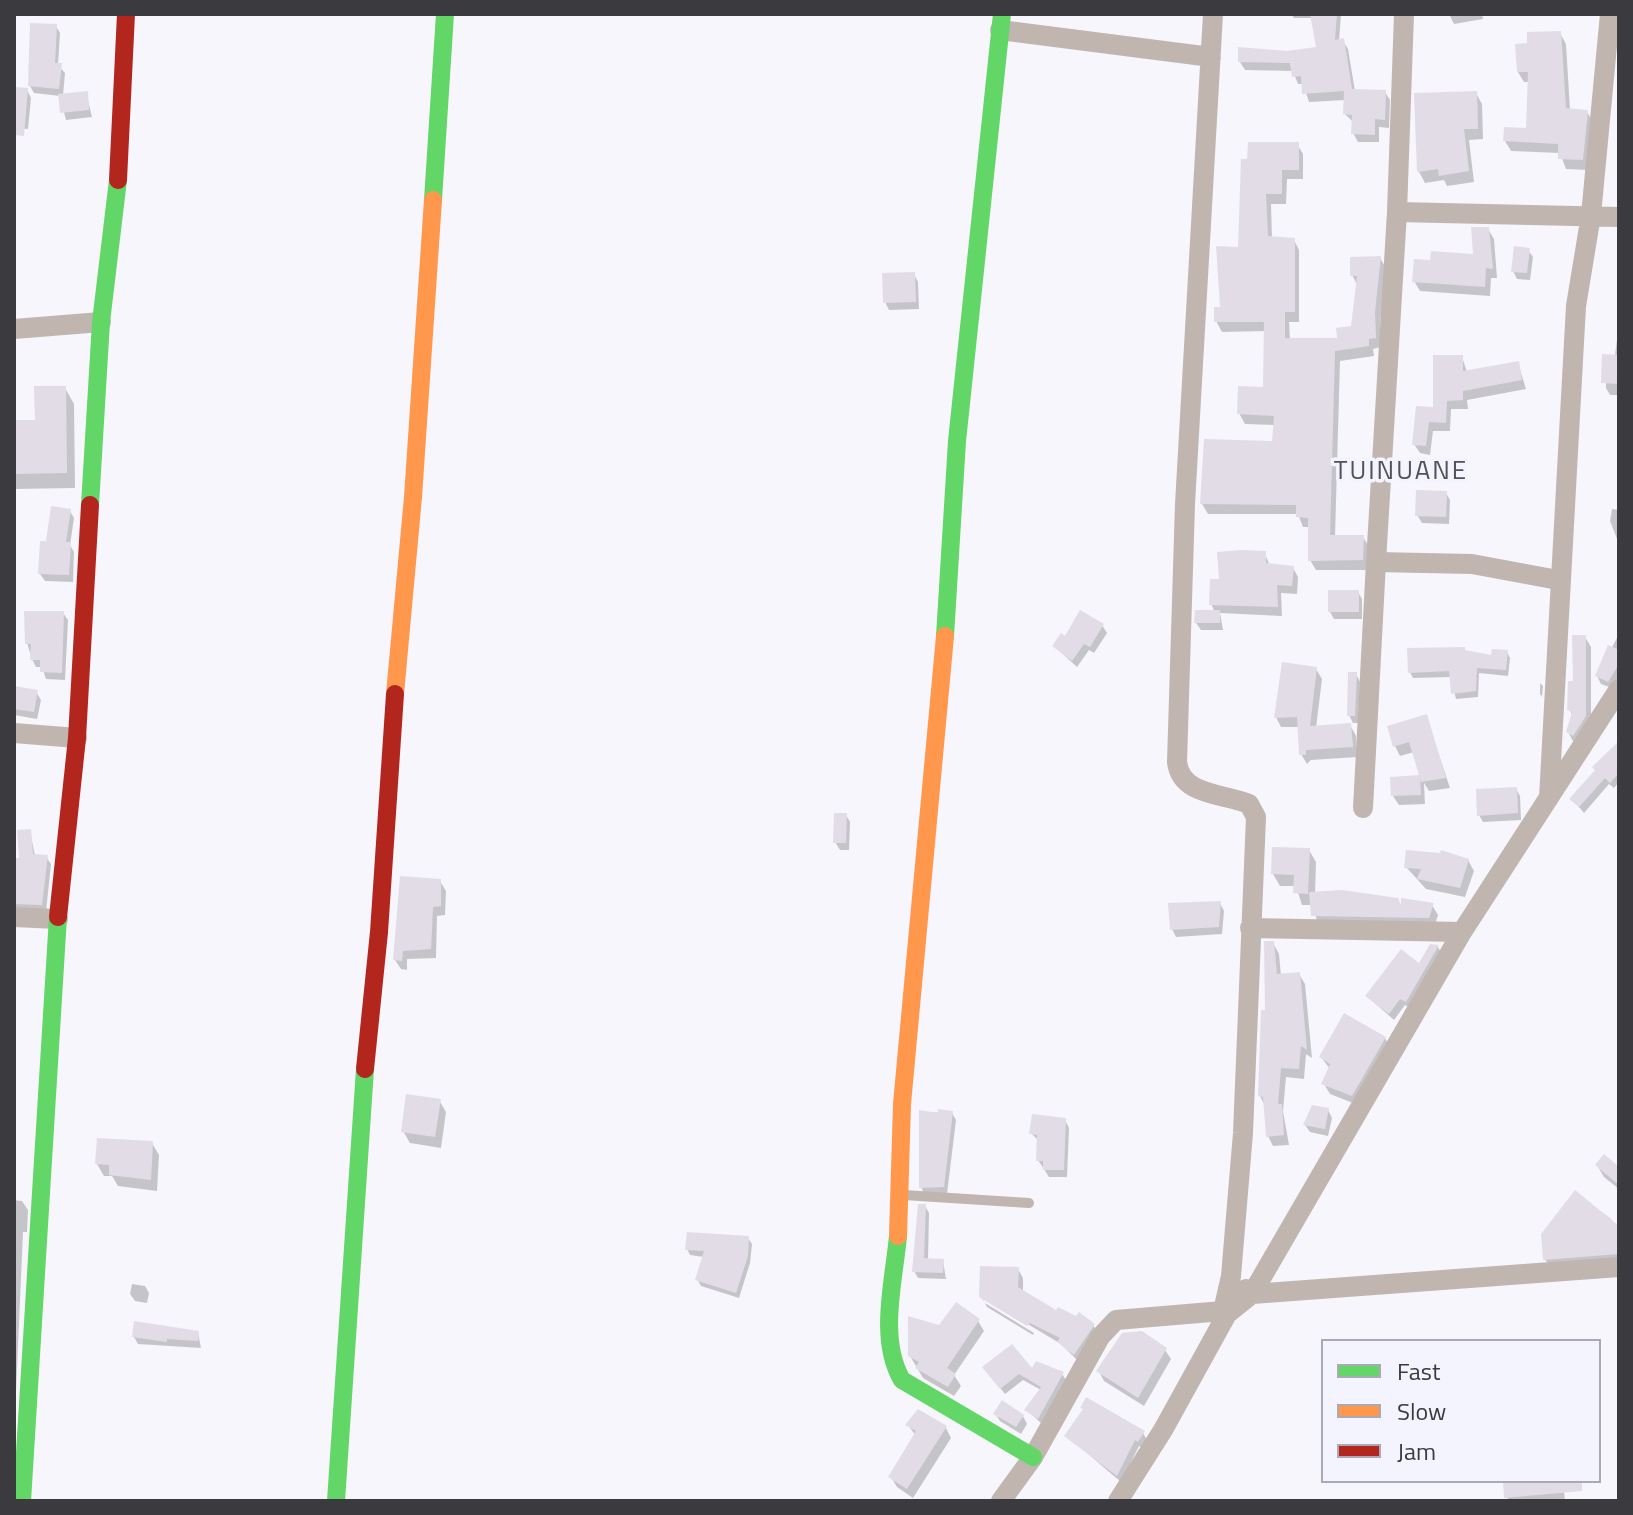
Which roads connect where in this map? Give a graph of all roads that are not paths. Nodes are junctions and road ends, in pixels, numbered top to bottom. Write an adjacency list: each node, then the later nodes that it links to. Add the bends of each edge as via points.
1 (126, 14): 11 (street, via 122,150)
2 (445, 14): 32 (street, via 413,497 360,1118)
3 (1213, 14): 7 (street)
4 (1404, 14): 8 (street)
5 (1610, 14): 9 (street)
6 (1001, 22): 7 (street); 24 (street, via 957,441 948,605 902,1104)
7 (1211, 57): 22 (street, via 1185,504 1177,762 1182,780 1191,787 1249,804 1256,817)
8 (1397, 212): 9 (street); 13 (street)
9 (1591, 215): 10 (street); 14 (street, via 1576,306)
10 (1619, 217)
11 (101, 322): 12 (street); 17 (street)
12 (14, 329)
13 (1376, 562): 14 (street, via 1472,564); 19 (street)
14 (1558, 580): 18 (street)
15 (1619, 689): 18 (street)
16 (14, 733): 17 (street)
17 (77, 738): 21 (street)
18 (1549, 802): 23 (street)
19 (1363, 808)
20 (14, 917): 21 (street)
21 (58, 919): 31 (street)
22 (1250, 928): 23 (street); 27 (street, via 1243,1133)
23 (1462, 932): 28 (street)
24 (902, 1194): 25 (lane); 30 (street, via 890,1330 895,1372)
25 (1029, 1203)
26 (1619, 1267): 28 (street)
27 (1231, 1276): 28 (street); 29 (street)
28 (1252, 1294): 29 (street)
29 (1225, 1313): 30 (street, via 1116,1320 1100,1337); 34 (street)
30 (1033, 1457): 33 (street)
31 (22, 1501)
32 (336, 1501)
33 (1001, 1501)
34 (1118, 1501)

